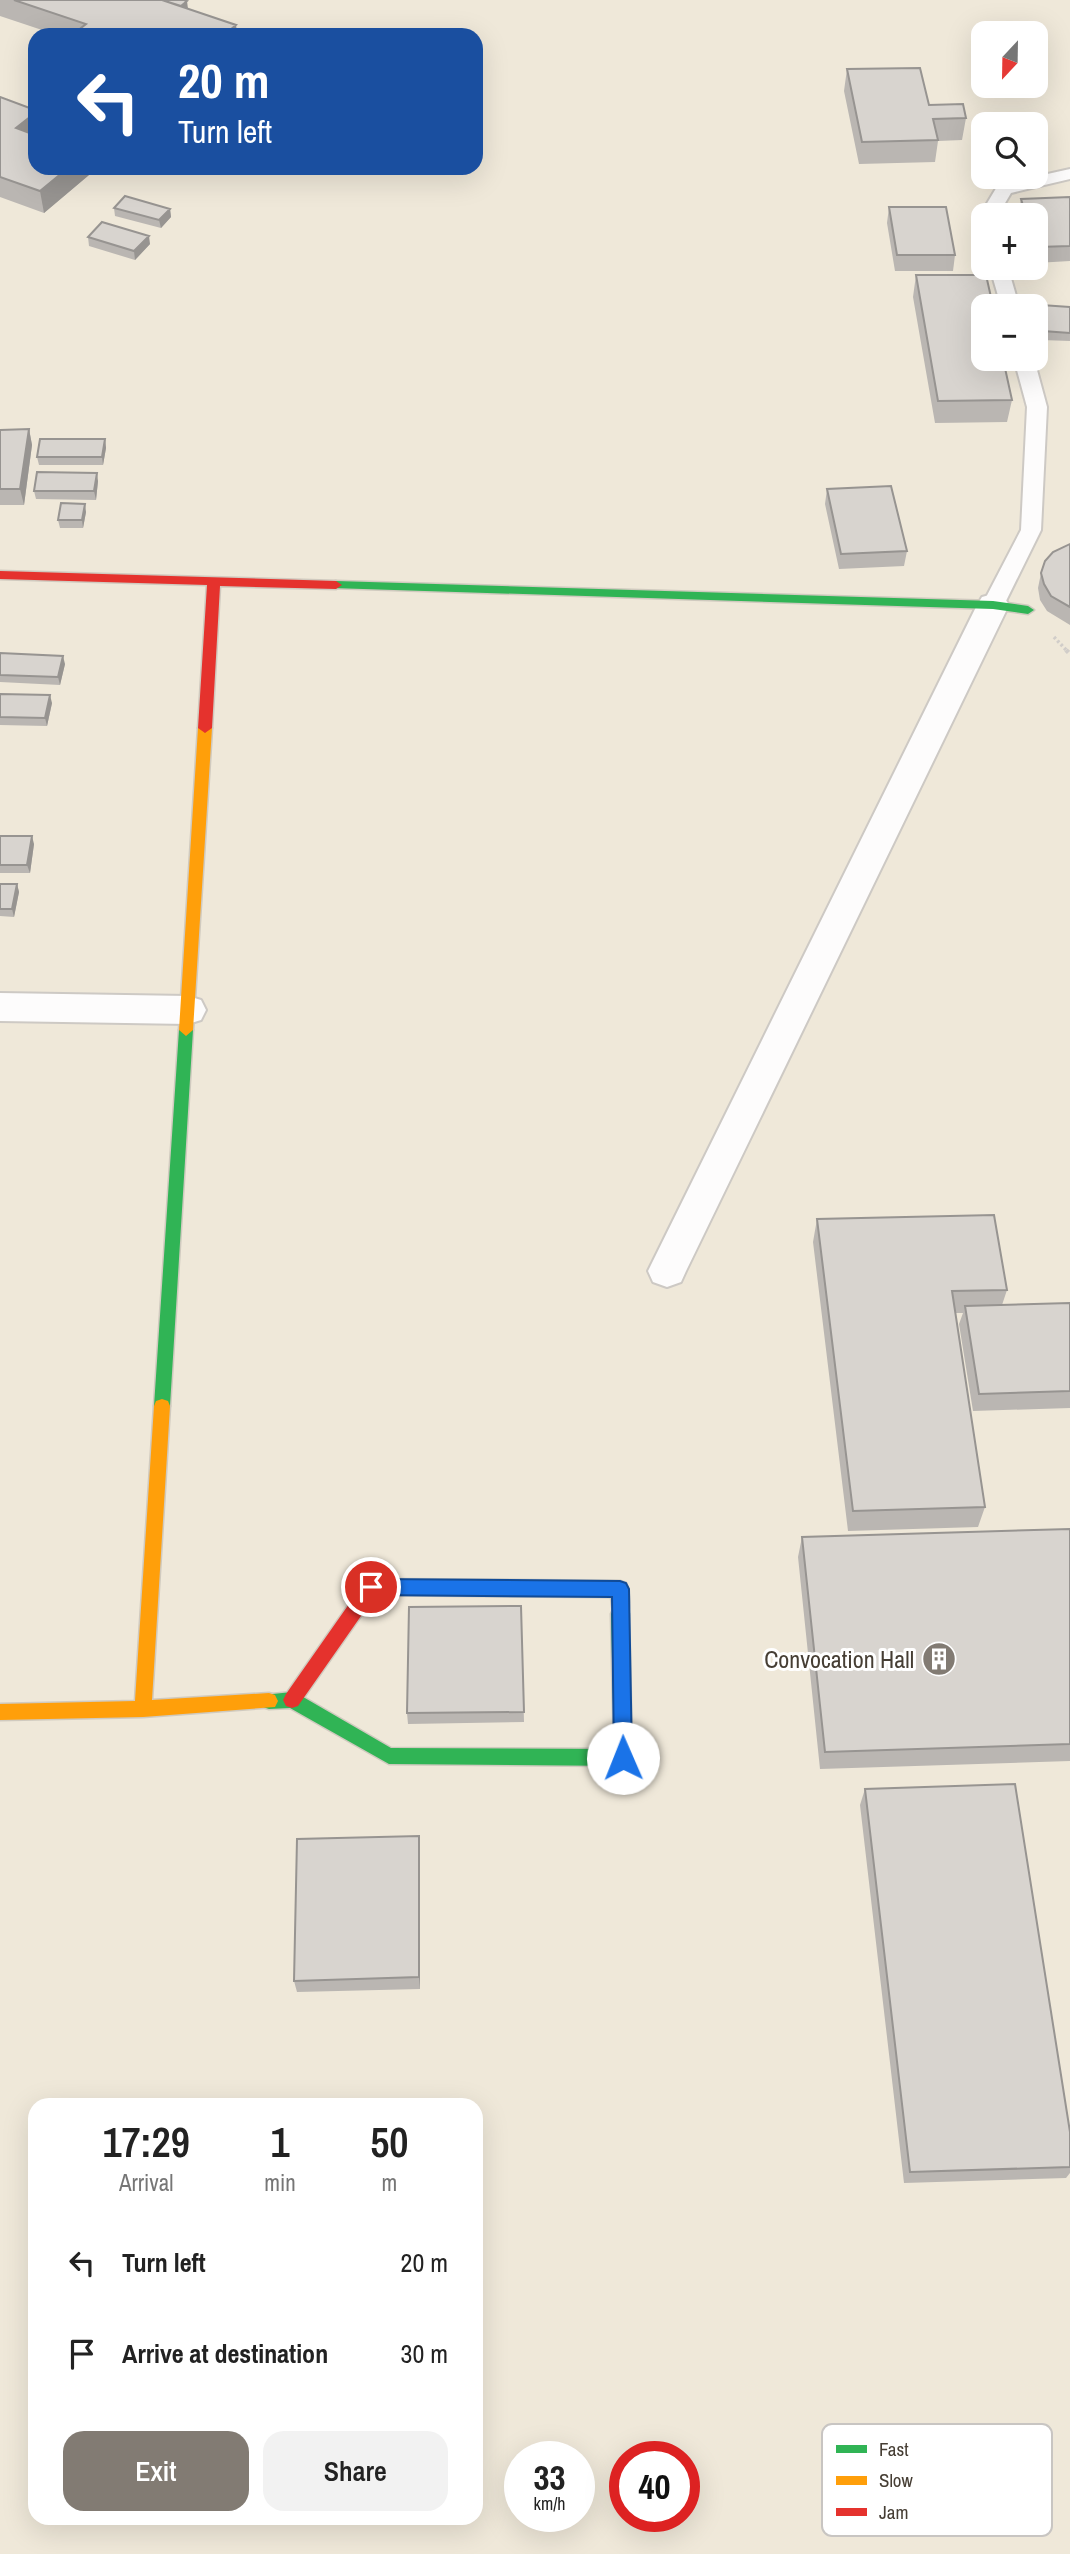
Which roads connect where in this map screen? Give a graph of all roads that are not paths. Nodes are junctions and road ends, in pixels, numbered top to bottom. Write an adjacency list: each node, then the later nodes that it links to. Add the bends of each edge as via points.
1 (1070, 174): 2 (lane, via 1004,189)
2 (996, 203)
3 (1027, 371): 6 (lane, via 1037,407 1031,530)
4 (0, 575): 5 (street)
5 (214, 582): 6 (street); 9 (street)
6 (993, 605): 7 (street); 10 (street)
7 (1028, 610)
8 (0, 1006): 9 (street)
9 (188, 1010): 12 (street)
10 (667, 1270)
11 (292, 1700): 11 (street, via 371,1587 620,1589 623,1758 389,1756); 12 (street)
12 (143, 1709): 13 (street)
13 (0, 1712)

